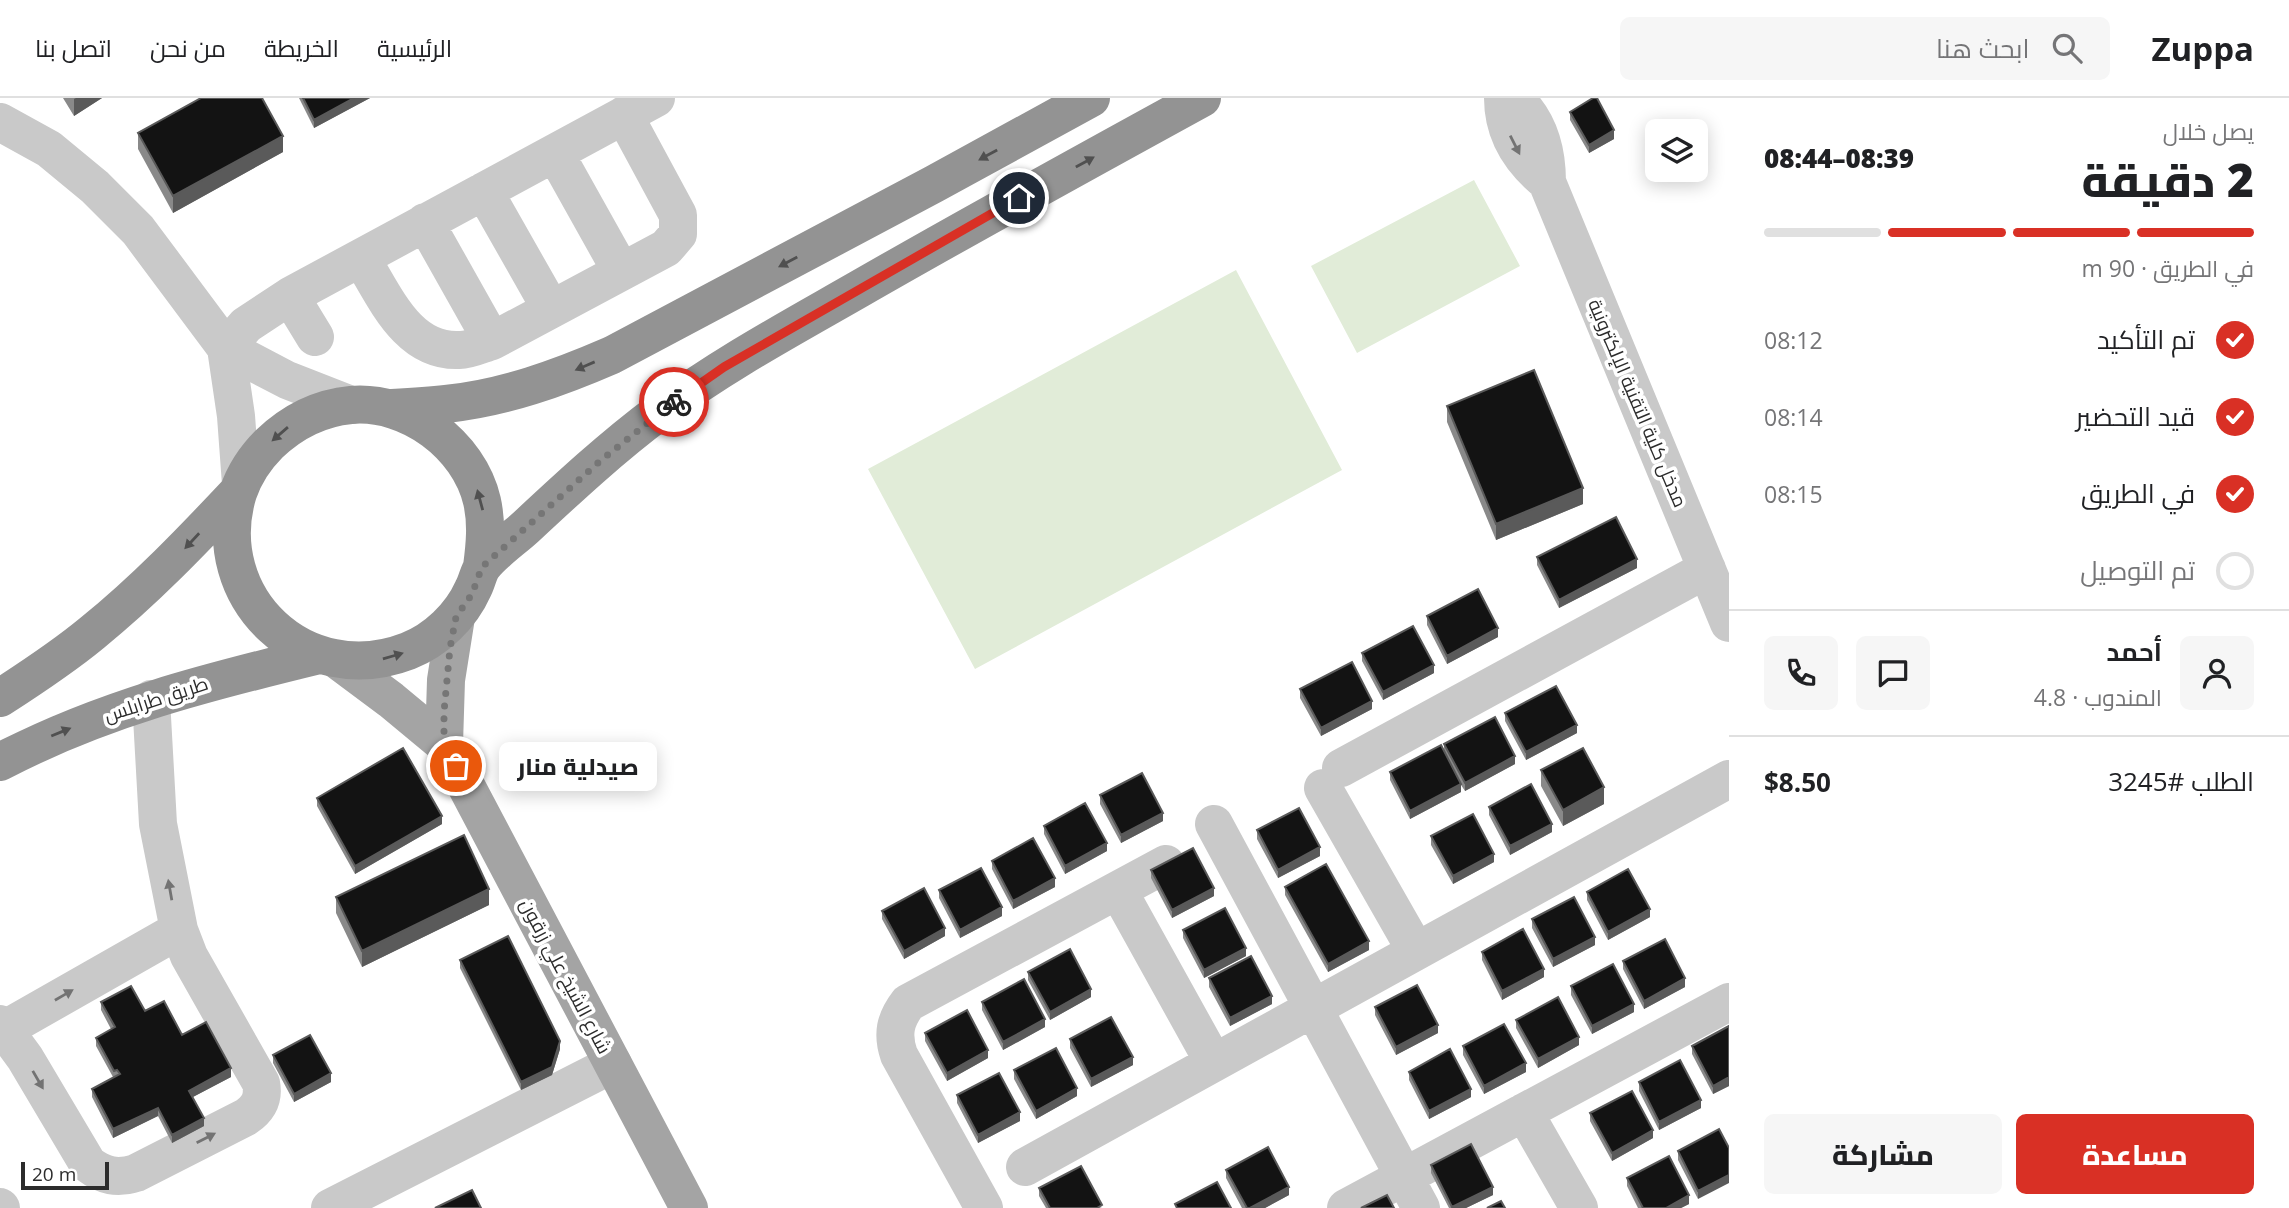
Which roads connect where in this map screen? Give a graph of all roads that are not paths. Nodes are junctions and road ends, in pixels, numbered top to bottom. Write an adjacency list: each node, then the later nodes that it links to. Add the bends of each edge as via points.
1 (1091, 98): 18 (highway, one-way to 18, via 612,355 509,392 447,404)
2 (1202, 98): 20 (highway, one-way to 2, via 658,413 724,367)
3 (1503, 98): 8 (street, one-way to 8, via 1513,144)
4 (1514, 98): 8 (street, via 1539,131 1546,156)
5 (640, 107): 7 (street); 12 (street, via 680,224 666,247)
6 (0, 122): 17 (street, via 50,149 138,230)
7 (555, 153): 9 (street); 12 (street)
8 (1546, 182): 21 (street, مدخل كلية التقنية الإلكترونية)
9 (484, 191): 10 (street); 14 (street)
10 (425, 222): 11 (street); 16 (street)
11 (361, 258): 13 (street); 16 (street, via 406,330 423,343 463,351)
12 (621, 271): 14 (street)
13 (290, 296): 15 (street); 17 (street, via 246,325)
14 (551, 309): 16 (street)
15 (315, 337)
16 (492, 341)
17 (226, 348): 18 (street, via 287,380); 19 (street)
18 (368, 407): 19 (highway, one-way to 19, via 316,413 285,429 259,454); 20 (highway, one-way to 18, via 486,533 482,498 468,467 446,440 418,420)
19 (240, 488): 24 (highway, via 232,516 232,541 244,590 275,630 296,645); 25 (highway, one-way to 25, via 137,594 91,634)
20 (482, 567): 22 (highway, via 472,594)
21 (1707, 569): 23 (street, مدخل كلية التقنية الإلكترونية); 34 (street, via 1332,778)
22 (456, 617): 24 (highway, one-way to 22, via 362,662 389,658 436,635); 27 (main road, شارع الشيخ علي زرقون, via 446,680)
23 (1729, 623)
24 (327, 657): 26 (highway, طريق طرابلس); 27 (main road, شارع الشيخ علي زرقون, via 391,700)
25 (0, 698)
26 (151, 699): 28 (highway, طريق طرابلس, one-way to 26, via 44,738); 33 (street, one-way to 26, via 158,824)
27 (444, 744): 39 (main road, شارع الشيخ علي زرقون)
28 (0, 762)
29 (1729, 779): 34 (street)
30 (1214, 824): 36 (street)
31 (1166, 864): 32 (street)
32 (1118, 890): 38 (street); 45 (street, via 908,1003 899,1014 895,1028 899,1055)
33 (179, 930): 37 (street, one-way to 33); 37 (street, one-way to 33, via 80,1153 98,1172 124,1177 136,1173 246,1117 258,1106 261,1083)
34 (1416, 951): 36 (street)
35 (1729, 1002): 40 (street)
36 (1313, 1008): 38 (street); 42 (street)
37 (2, 1027)
38 (1214, 1063): 41 (street)
39 (613, 1064): 43 (street); 44 (main road, شارع الشيخ علي زرقون)
40 (1524, 1112): 42 (street); 47 (street)
41 (1025, 1167)
42 (1412, 1193): 46 (street)
43 (330, 1208)
44 (689, 1208)
45 (984, 1208)
46 (1346, 1208)
47 (1579, 1208)

